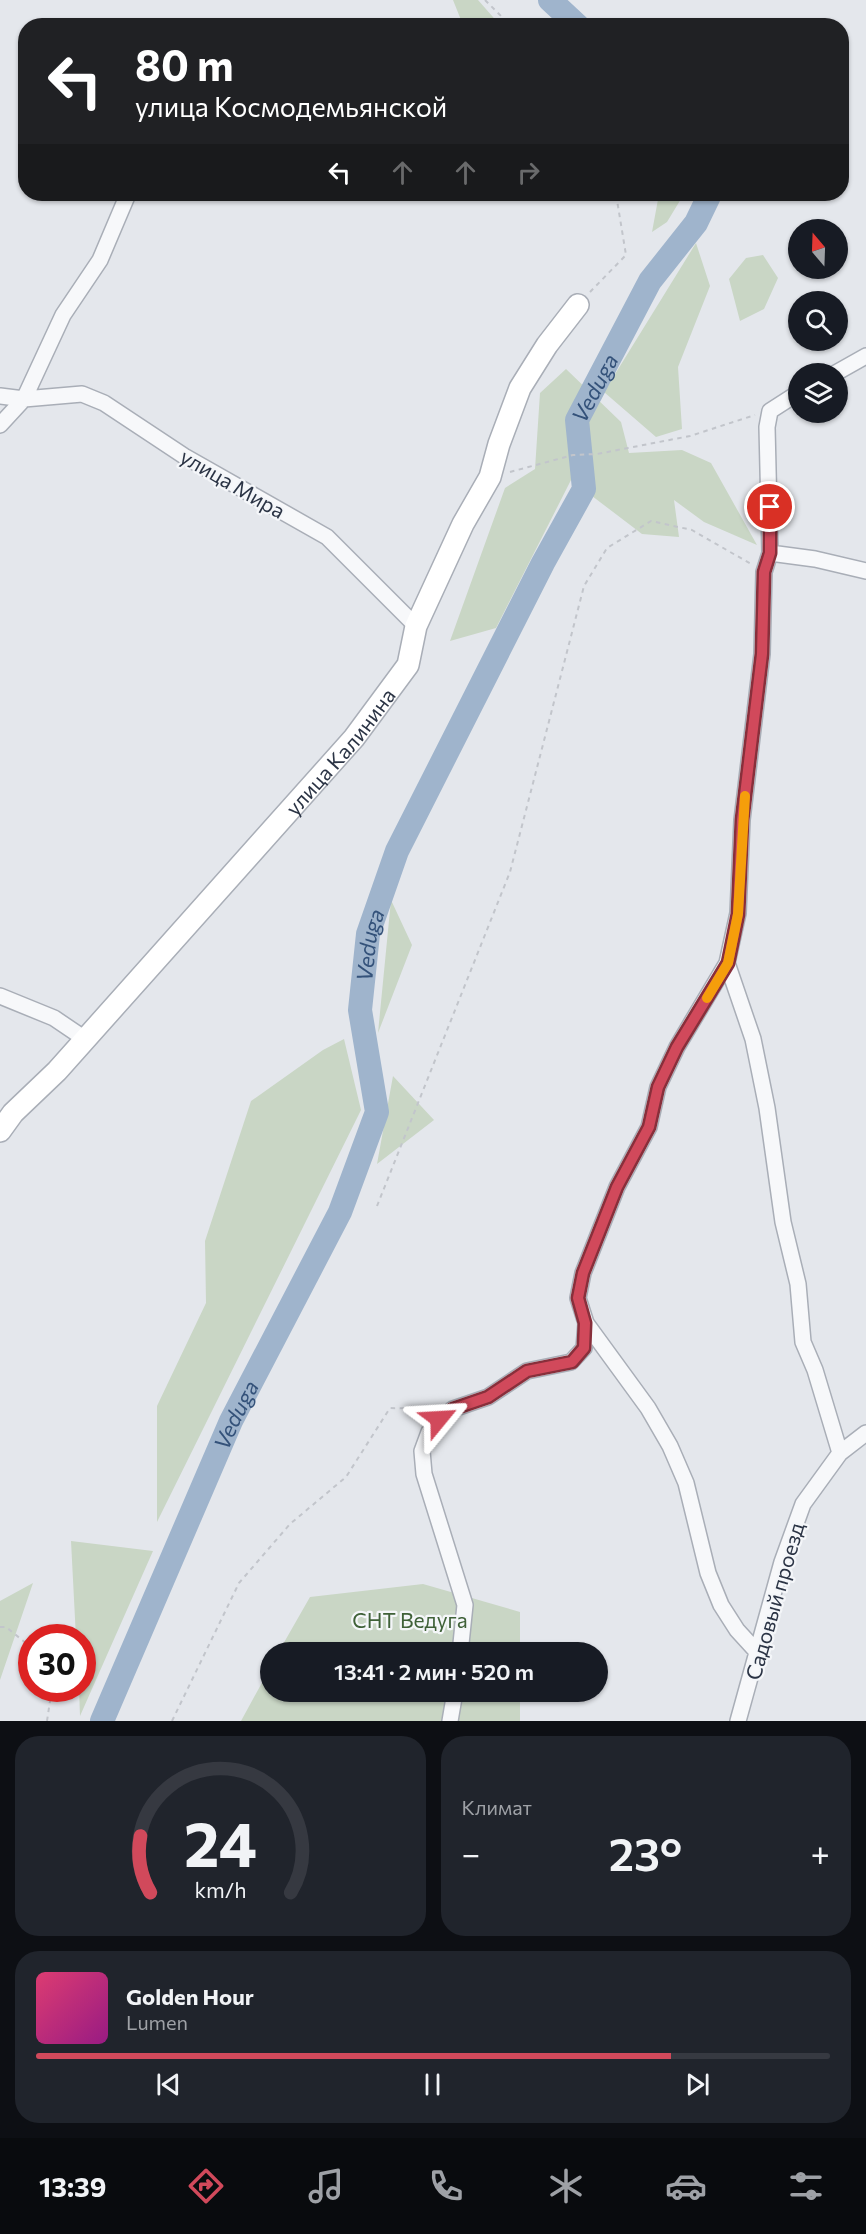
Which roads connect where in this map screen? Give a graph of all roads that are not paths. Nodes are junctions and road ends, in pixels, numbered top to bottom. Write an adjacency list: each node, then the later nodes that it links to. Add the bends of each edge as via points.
1 (125, 201): 6 (street, via 100,260 63,315)
2 (578, 305): 11 (street, улица Калинина, via 520,387 490,477 463,524)
3 (866, 356): 4 (street)
4 (848, 366)
5 (0, 396): 6 (street, улица Мира)
6 (24, 399): 8 (street); 11 (street, улица Мира, via 82,394 104,403 184,456 327,537)
7 (788, 399): 9 (street, via 770,411 768,427)
8 (0, 425)
9 (770, 553): 10 (street); 12 (street, via 764,572 762,654 742,820 738,914)
10 (866, 571)
11 (416, 626): 14 (street, улица Калинина, via 408,665 354,738)
12 (728, 963): 16 (street, via 677,1047 658,1087 649,1127 617,1187 583,1273 578,1298); 18 (street, via 753,1039 767,1108 783,1222 798,1284 803,1342)
13 (0, 996): 14 (street, via 54,1018)
14 (85, 1039): 15 (street, улица Калинина)
15 (0, 1131)
16 (585, 1323): 19 (street, via 584,1348 572,1362 527,1371 488,1397 453,1409 429,1432 422,1451 424,1474 465,1605); 20 (street, via 648,1408 670,1446 686,1483 708,1574 721,1605 736,1630)
17 (866, 1432): 18 (street, Садовый проезд)
18 (840, 1453): 20 (street, Садовый проезд, via 802,1504)
19 (461, 1642)
20 (758, 1653): 23 (street, Садовый проезд)
21 (453, 1702): 22 (street)
22 (450, 1721)
23 (738, 1721)

